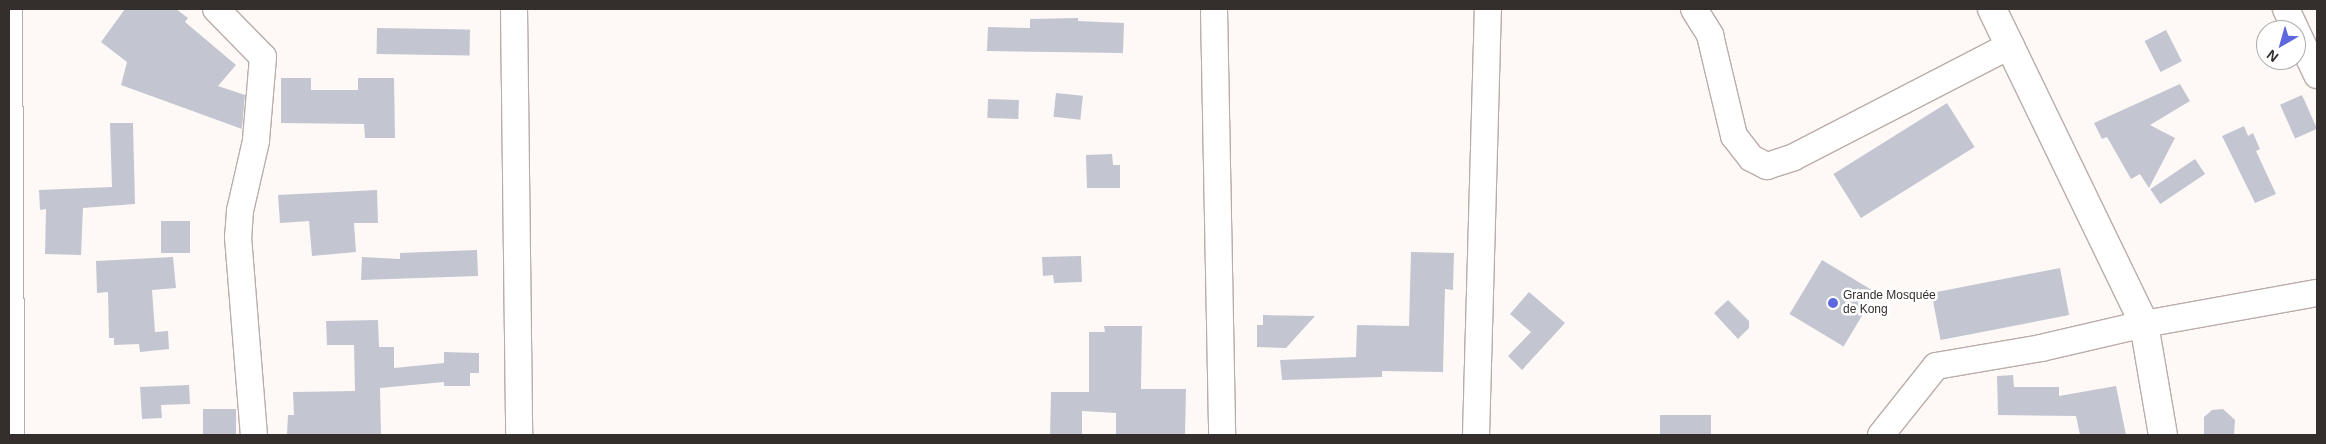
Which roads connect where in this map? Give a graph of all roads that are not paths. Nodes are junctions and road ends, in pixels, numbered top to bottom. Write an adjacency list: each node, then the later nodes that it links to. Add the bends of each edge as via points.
1 (10, 9): 13 (street)
2 (216, 9): 14 (street, via 264,57 256,141 240,211 238,237)
3 (514, 9): 15 (street)
4 (1214, 9): 16 (street)
5 (1488, 9): 17 (street)
6 (1694, 9): 9 (street, via 1710,35 1734,136 1751,158 1767,166 1794,158)
7 (1992, 9): 9 (main road)
8 (2286, 9): 10 (street)
9 (2011, 45): 12 (main road)
10 (2317, 75)
11 (2317, 293): 12 (street)
12 (2144, 324): 18 (street, via 2041,348 1936,366); 19 (main road)
13 (11, 435)
14 (254, 435)
15 (519, 435)
16 (1222, 435)
17 (1476, 435)
18 (1881, 435)
19 (2163, 435)

